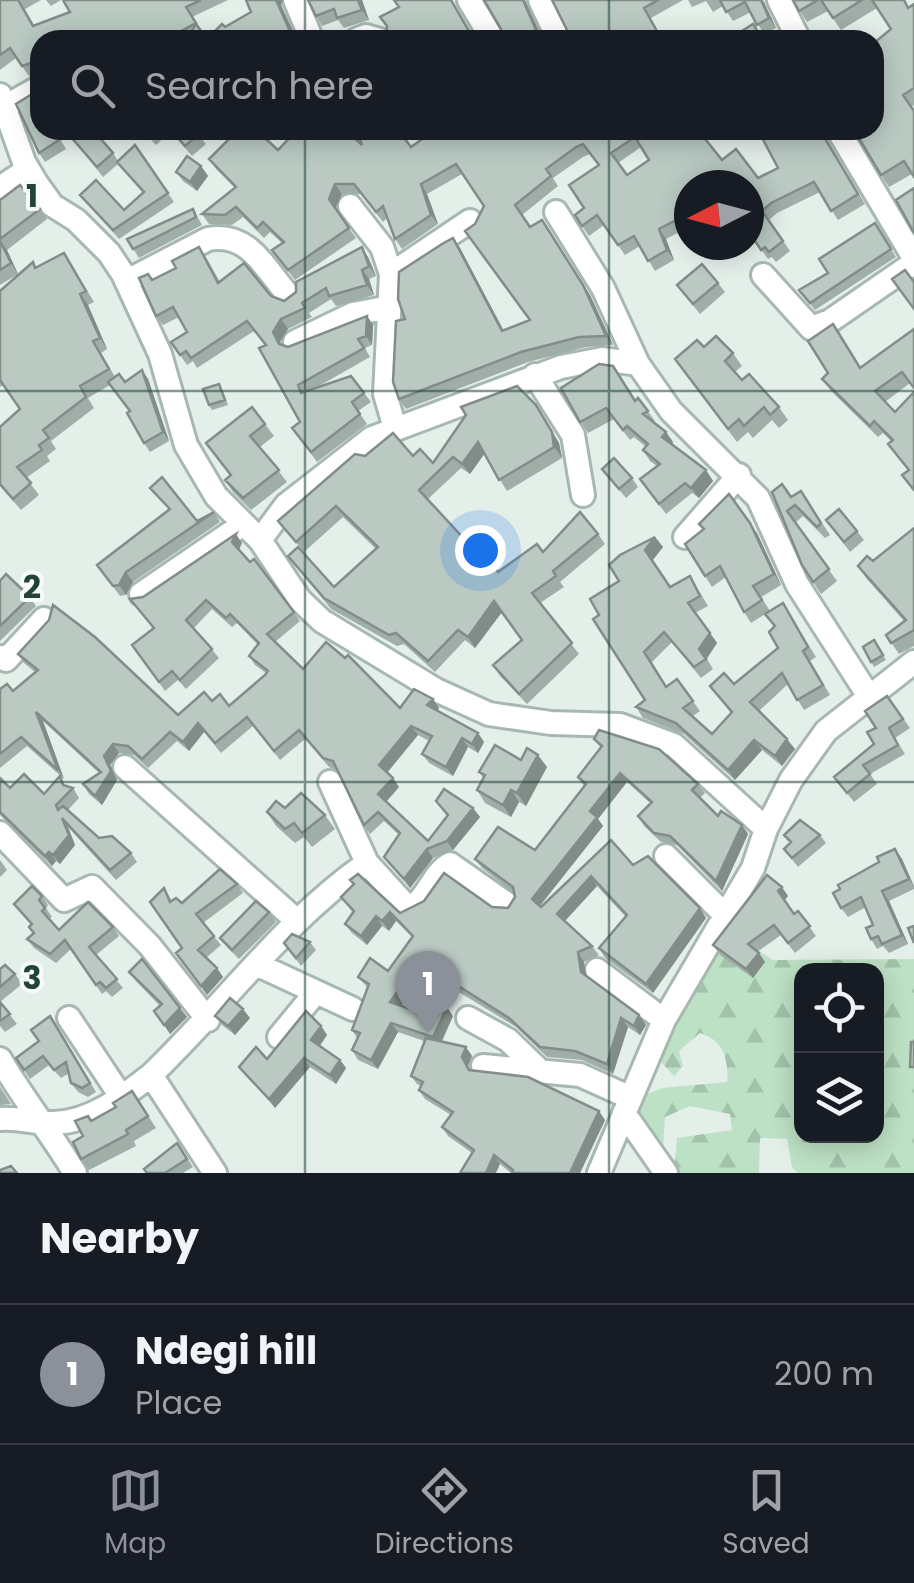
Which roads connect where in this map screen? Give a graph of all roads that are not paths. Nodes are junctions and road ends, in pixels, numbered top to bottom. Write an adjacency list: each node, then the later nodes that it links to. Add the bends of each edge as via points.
1 (295, 0): 5 (street)
2 (469, 0): 6 (street)
3 (540, 0): 7 (street)
4 (779, 0): 8 (street)
5 (308, 30)
6 (487, 30)
7 (555, 30)
8 (794, 30)
9 (30, 91): 10 (street)
10 (3, 101): 12 (street)
11 (844, 140): 17 (street)
12 (28, 168): 13 (street); 20 (street, via 52,205 76,220)
13 (0, 188)
14 (350, 206): 18 (street, via 382,247)
15 (556, 212): 24 (street, via 603,288)
16 (470, 221): 18 (street)
17 (914, 260): 19 (street, via 812,328)
18 (391, 274): 22 (street)
19 (763, 275)
20 (126, 281): 21 (street, via 223,236 252,249); 29 (street, via 160,354 186,444 216,496)
21 (289, 296)
22 (390, 307): 23 (street, via 353,314); 26 (street, via 385,394)
23 (295, 342)
24 (638, 364): 25 (street, via 602,358); 27 (street, via 672,411)
25 (535, 375): 26 (street); 28 (street, via 573,435)
26 (395, 428): 29 (street, via 372,438)
27 (739, 475): 30 (street); 35 (street, via 758,498 797,584)
28 (584, 495)
29 (251, 533): 31 (street); 38 (street, via 322,621 436,690 488,714 648,733 696,761)
30 (685, 537)
31 (140, 594)
32 (44, 619): 33 (street, via 6,660)
33 (0, 657)
34 (914, 662): 35 (street)
35 (868, 695): 38 (street, via 826,731)
36 (125, 767): 44 (street)
37 (330, 782): 41 (street)
38 (766, 829): 43 (street, via 754,868)
39 (0, 834): 51 (street, via 64,900 92,887)
40 (666, 856): 43 (street)
41 (367, 863): 42 (street, via 408,908 450,864); 44 (street)
42 (507, 904)
43 (725, 915): 52 (street)
44 (296, 920): 45 (street)
45 (256, 964): 47 (street); 51 (street)
46 (597, 970): 52 (street)
47 (316, 992): 48 (street); 53 (street)
48 (353, 1009)
49 (69, 1018): 58 (street)
50 (468, 1018): 56 (street, via 508,1040)
51 (208, 1020): 57 (street)
52 (664, 1020): 59 (street)
53 (280, 1037)
54 (0, 1058): 61 (street)
55 (483, 1066): 56 (street)
56 (538, 1069): 59 (street, via 580,1075)
57 (151, 1075): 58 (street); 63 (street)
58 (122, 1098): 61 (street, via 76,1119)
59 (628, 1105): 64 (street); 65 (street)
60 (0, 1119): 61 (street)
61 (35, 1119): 62 (street)
62 (75, 1173)
63 (215, 1173)
64 (599, 1173)
65 (666, 1173)

